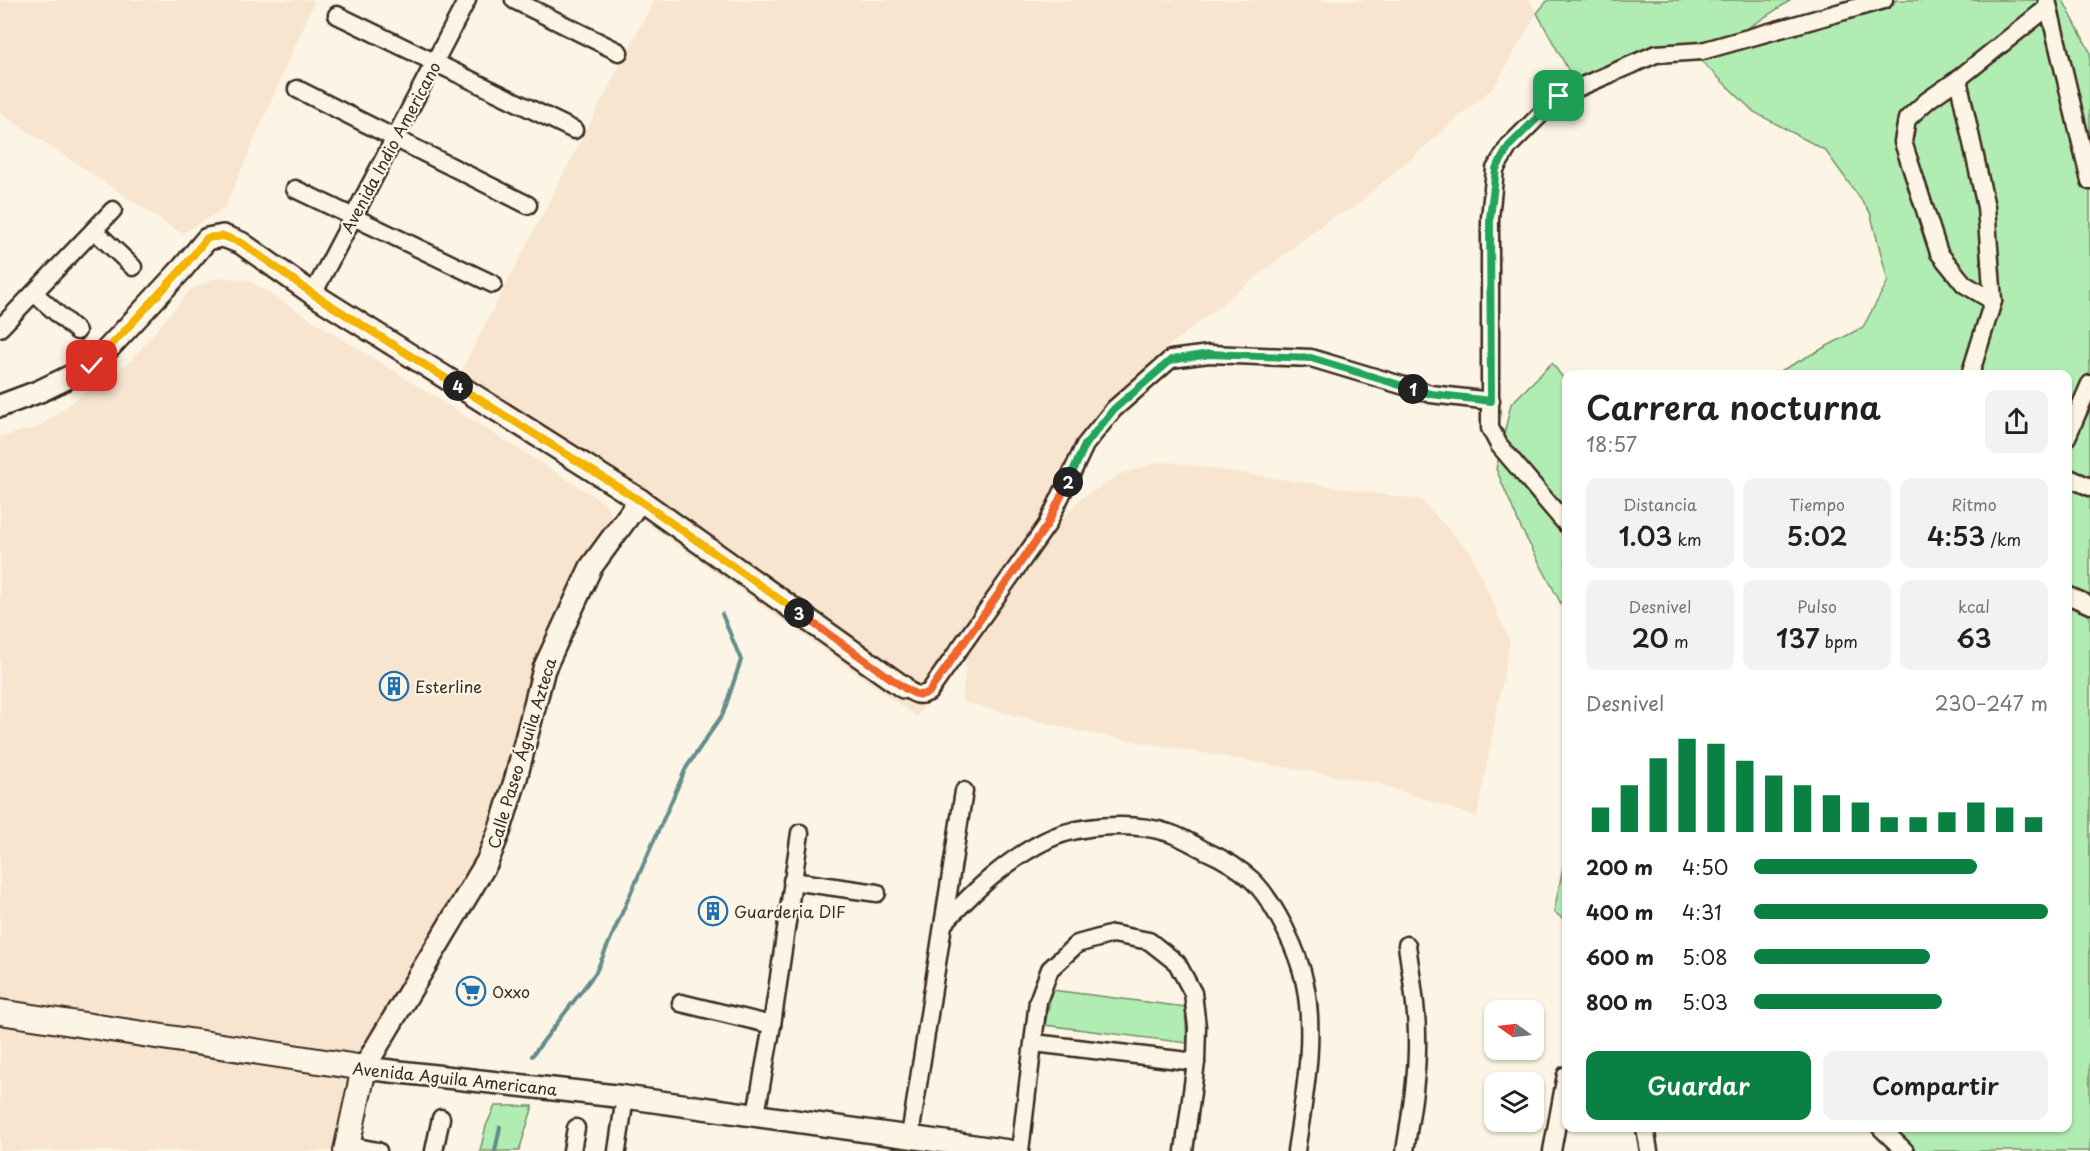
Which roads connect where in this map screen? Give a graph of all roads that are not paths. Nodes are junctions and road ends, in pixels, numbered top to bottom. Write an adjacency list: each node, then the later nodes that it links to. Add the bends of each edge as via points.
1 (467, 0): 7 (street, Avenida Indio Americano)
2 (514, 0): 6 (street)
3 (1884, 0): 27 (street, via 1702,51 1656,54 1559,96 1509,146 1496,169 1490,218)
4 (2048, 4): 8 (street); 12 (street)
5 (337, 15): 7 (street)
6 (619, 52)
7 (434, 63): 10 (street); 11 (street, Avenida Indio Americano)
8 (1958, 79): 22 (street, via 1986,207); 22 (street, via 1907,120 1903,142 1939,253 1964,284)
9 (297, 89): 11 (street)
10 (574, 130)
11 (395, 138): 14 (street); 16 (street, Avenida Indio Americano)
12 (2090, 181)
13 (294, 189): 16 (street)
14 (528, 205)
15 (113, 210): 17 (street)
16 (354, 216): 19 (street); 21 (street, Avenida Indio Americano)
17 (94, 230): 18 (street); 20 (street)
18 (133, 267)
19 (493, 284)
20 (34, 293): 23 (street); 24 (street)
21 (313, 294): 28 (street, via 242,243 223,236 207,238 92,366); 33 (street)
22 (1993, 301): 25 (street)
23 (0, 328)
24 (77, 331)
25 (1972, 370)
26 (2089, 386): 29 (street); 30 (street)
27 (1491, 401): 34 (street, via 1490,428 1499,445); 37 (street, via 1431,394 1311,358 1209,354 1171,360 1114,409 1085,445 1047,525 929,692 917,695)
28 (0, 406)
29 (2090, 406)
30 (2072, 425)
31 (2072, 479): 32 (street)
32 (2090, 487)
33 (639, 500): 37 (street); 49 (street, Calle Paseo Águila Azteca, via 591,567 544,669 516,778 487,862)
34 (1562, 519)
35 (2072, 597): 36 (street)
36 (2090, 605)
37 (903, 687)
38 (964, 791): 42 (street)
39 (800, 833): 40 (street)
40 (792, 881): 41 (street); 46 (street)
41 (877, 893)
42 (944, 923): 57 (street); 66 (street, via 1004,865 1050,838 1078,830 1122,825 1169,832 1223,859 1251,879 1286,928 1305,983 1309,1023 1307,1070)
43 (1407, 945): 67 (street, via 1418,1038)
44 (681, 1003): 46 (street)
45 (0, 1012): 49 (main road, Avenida Aguila Americana)
46 (772, 1026): 52 (street)
47 (1034, 1043): 48 (street); 48 (street, via 1038,1001 1050,969 1077,944 1113,934 1149,941 1177,963 1193,993); 64 (street)
48 (1196, 1062): 65 (street)
49 (364, 1068): 50 (street, Avenida Aguila Americana); 58 (main road)
50 (625, 1096): 52 (street, Avenida Aguila Americana); 62 (street)
51 (1562, 1097): 68 (street)
52 (756, 1114): 57 (street, Avenida Aguila Americana)
53 (441, 1118): 60 (street)
54 (576, 1128): 61 (street)
55 (1646, 1132): 69 (street)
56 (1885, 1132): 70 (street)
57 (909, 1144): 63 (street, Avenida Aguila Americana)
58 (346, 1148): 59 (street)
59 (378, 1151)
60 (434, 1151)
61 (572, 1151)
62 (617, 1151)
63 (1010, 1151)
64 (1020, 1151)
65 (1184, 1151)
66 (1296, 1151)
67 (1405, 1151)
68 (1552, 1151)
69 (1649, 1151)
70 (1905, 1151)

